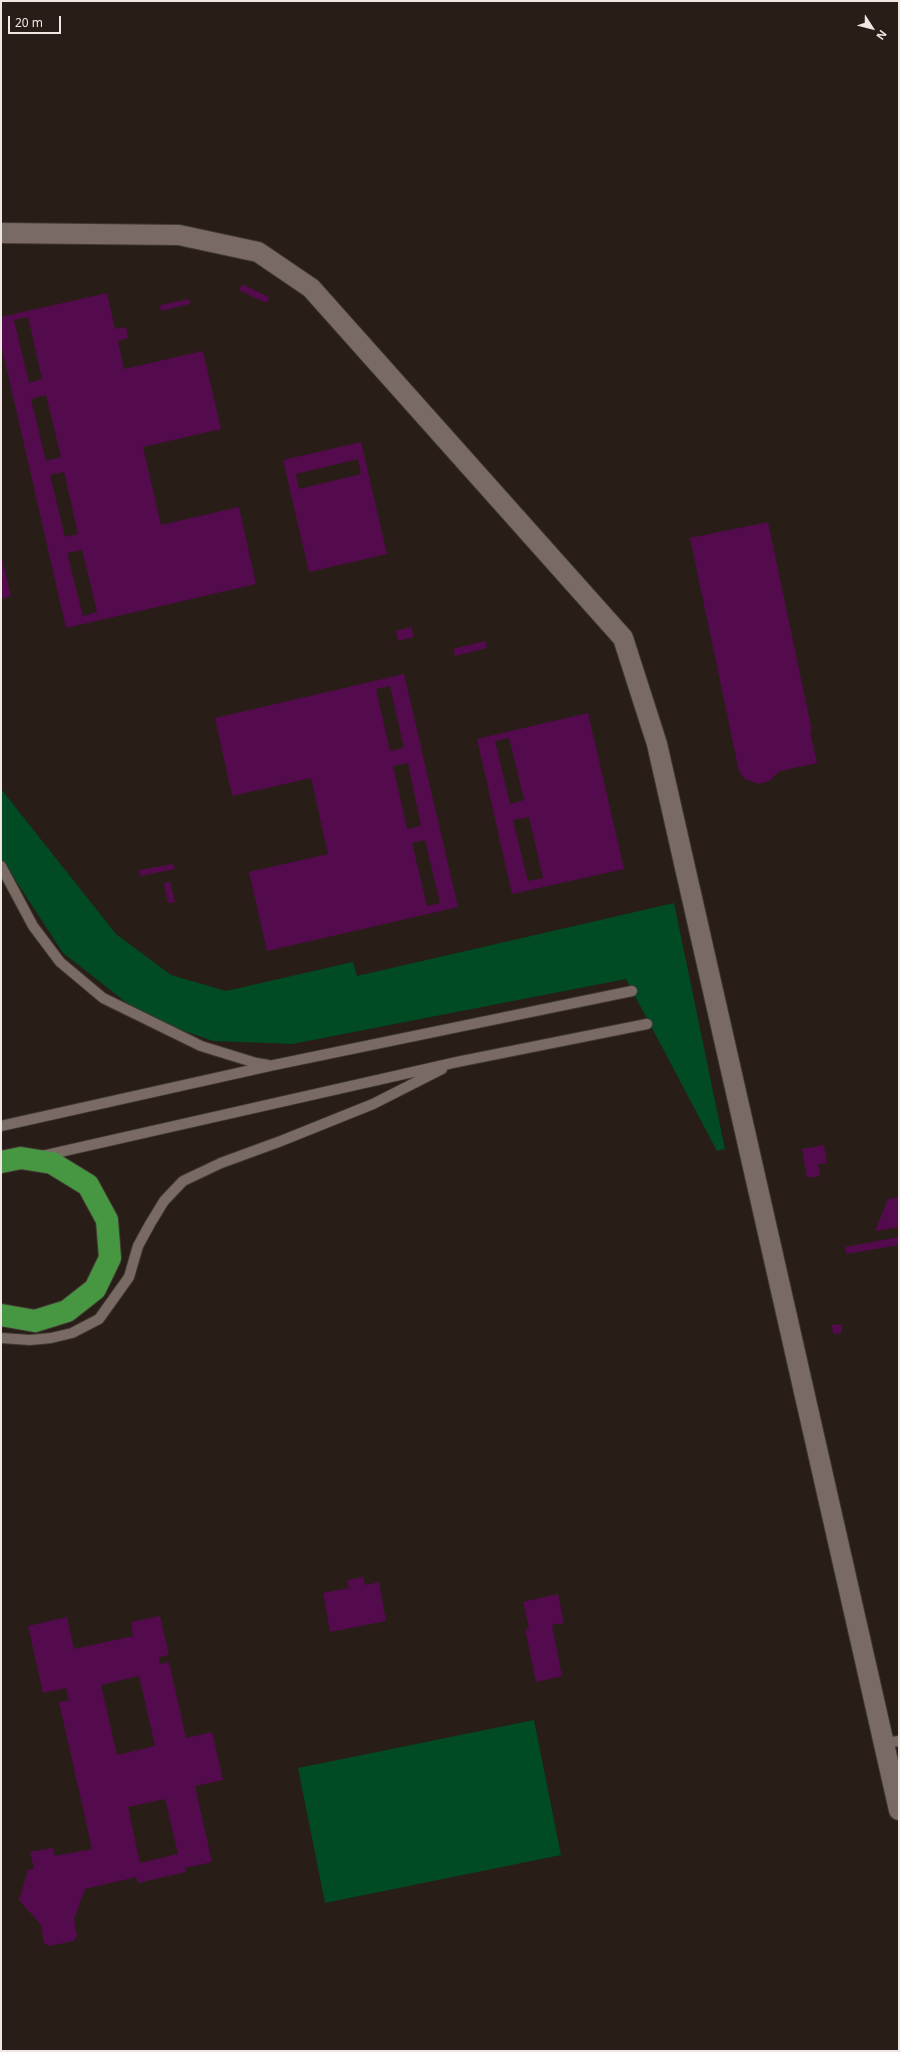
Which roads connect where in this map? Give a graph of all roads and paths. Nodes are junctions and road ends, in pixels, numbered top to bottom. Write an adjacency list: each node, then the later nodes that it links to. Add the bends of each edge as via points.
1 (1, 233): 12 (street, via 179,235 258,252 311,288 623,638 657,744)
2 (1, 866): 6 (lane, via 33,926 60,962 103,998 201,1046 256,1063)
3 (632, 991): 6 (lane)
4 (648, 1024): 5 (lane)
5 (457, 1062): 8 (lane); 11 (lane, via 373,1104 183,1180 150,1224 138,1246 128,1278 99,1319 72,1333 50,1338)
6 (274, 1065): 7 (lane)
7 (1, 1126)
8 (28, 1159): 9 (highway); 10 (highway, via 52,1163 88,1185 107,1220 110,1258 95,1289 67,1311 35,1321)
9 (1, 1162)
10 (1, 1315)
11 (1, 1338)
12 (892, 1742): 13 (street)
13 (899, 1810)

